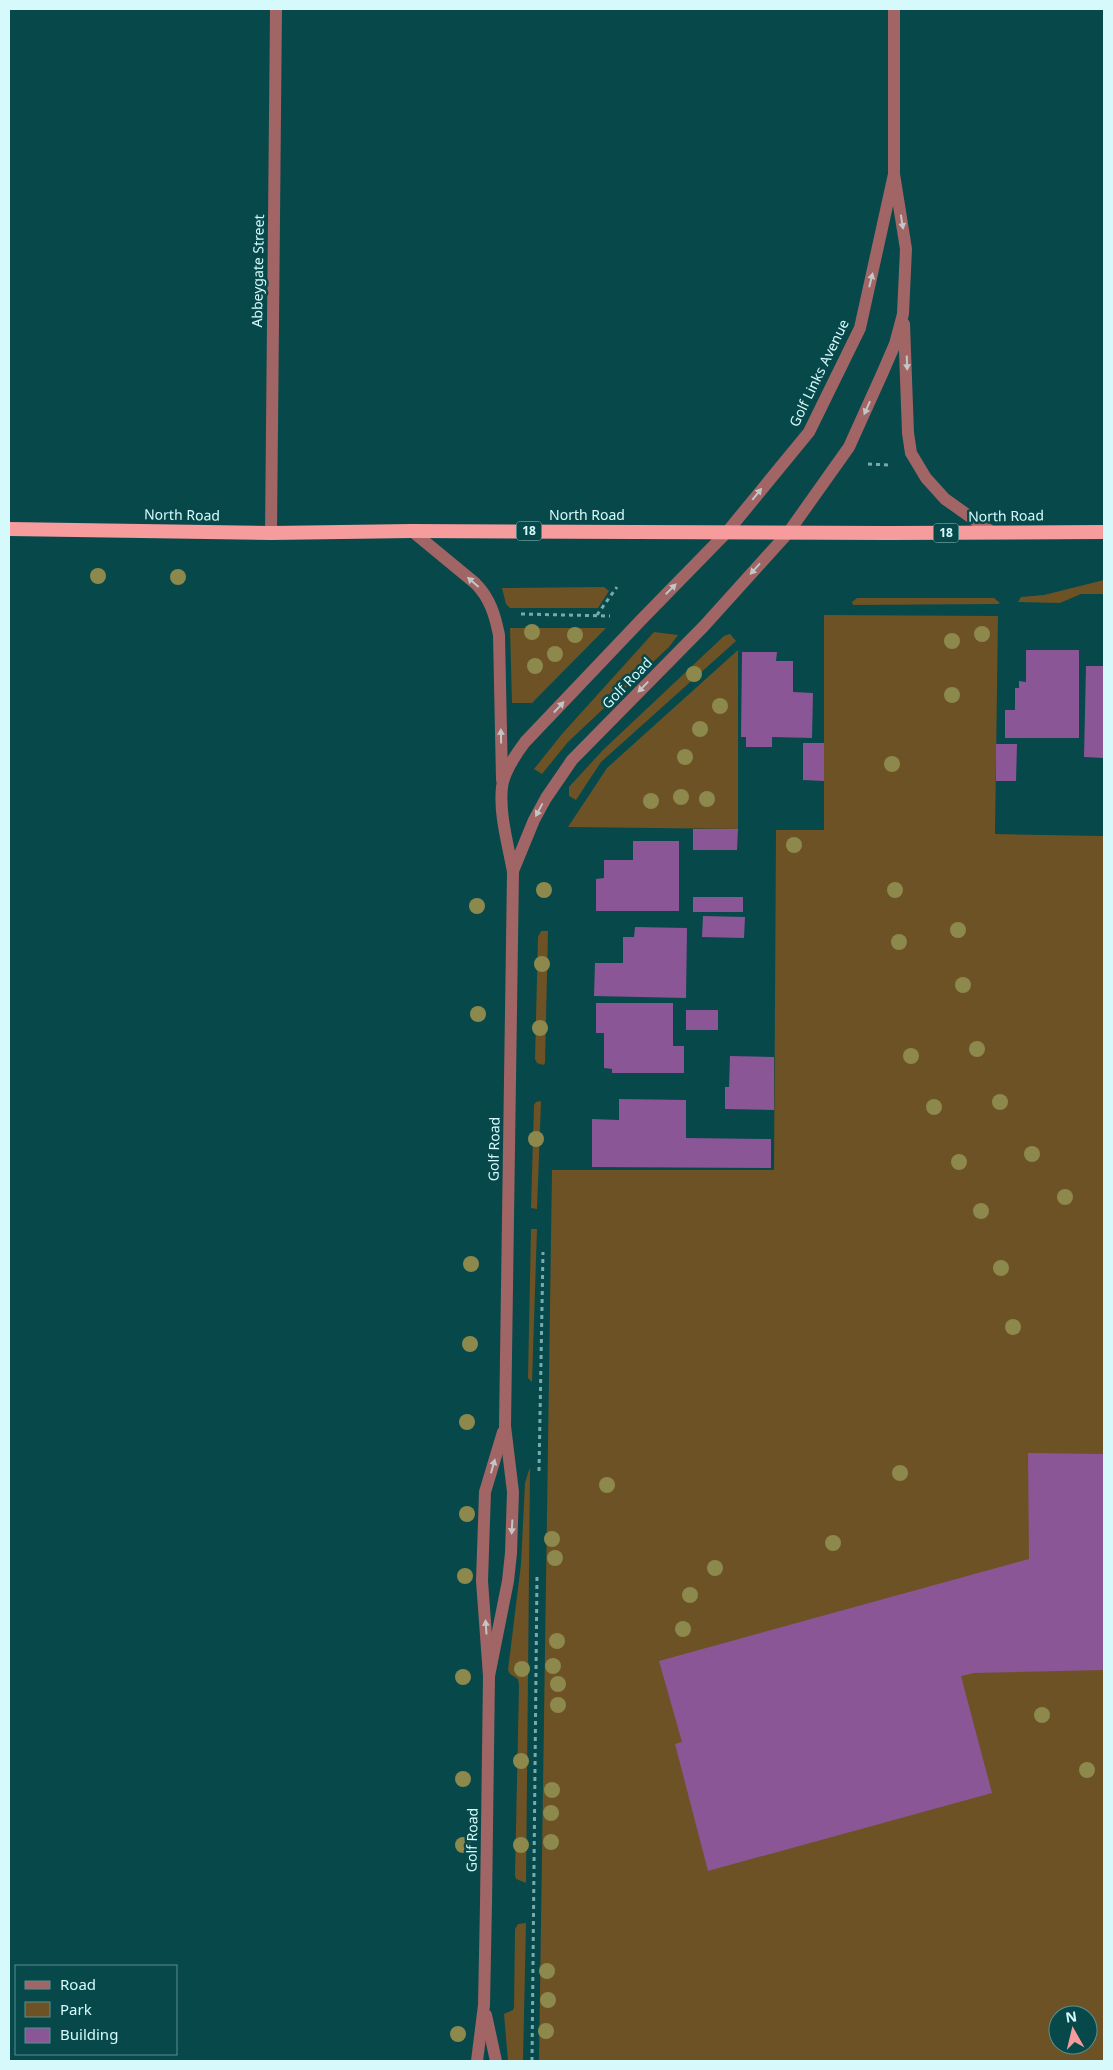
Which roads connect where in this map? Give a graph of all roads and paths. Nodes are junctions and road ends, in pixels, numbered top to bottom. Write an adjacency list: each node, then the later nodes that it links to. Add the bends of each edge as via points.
1 (276, 9): 12 (street, Abbeygate Street)
2 (894, 9): 3 (street, Golf Links Avenue)
3 (894, 174): 4 (street, Golf Links Avenue, one-way to 4, via 906,249); 9 (street, Golf Links Avenue, one-way to 3, via 809,432 860,328)
4 (903, 314): 10 (street, one-way to 10, via 911,453 926,478 945,499); 13 (street, Golf Links Avenue, one-way to 13, via 895,344 849,447)
5 (864, 464): 6 (path)
6 (896, 465)
7 (9, 529): 12 (highway, North Road / 18)
8 (412, 531): 9 (highway, North Road / 18); 12 (highway, North Road / 18); 18 (street, one-way to 8, via 499,635 495,615 484,593)
9 (727, 532): 13 (highway, North Road / 18); 18 (street, Golf Road, one-way to 9, via 514,757 525,742)
10 (993, 532): 11 (highway, North Road / 18); 13 (highway, North Road / 18)
11 (1104, 532)
12 (271, 533)
13 (788, 533): 19 (street, Golf Road, one-way to 19, via 704,626 572,760 534,820)
14 (617, 587): 16 (path)
15 (518, 614): 16 (path)
16 (596, 616): 17 (path)
17 (618, 616)
18 (502, 785): 19 (street, Golf Road, via 502,811)
19 (513, 872): 21 (street, Golf Road)
20 (543, 1252): 22 (path)
21 (505, 1426): 24 (street, Golf Road, one-way to 24, via 514,1492 508,1581); 24 (street, Golf Road, one-way to 21, via 482,1581 486,1492)
22 (539, 1472)
23 (537, 1568): 28 (path)
24 (489, 1676): 25 (street, Golf Road)
25 (484, 2006): 26 (street, Golf Road); 27 (street, Golf Road)
26 (477, 2061)
27 (496, 2061)
28 (532, 2061)

